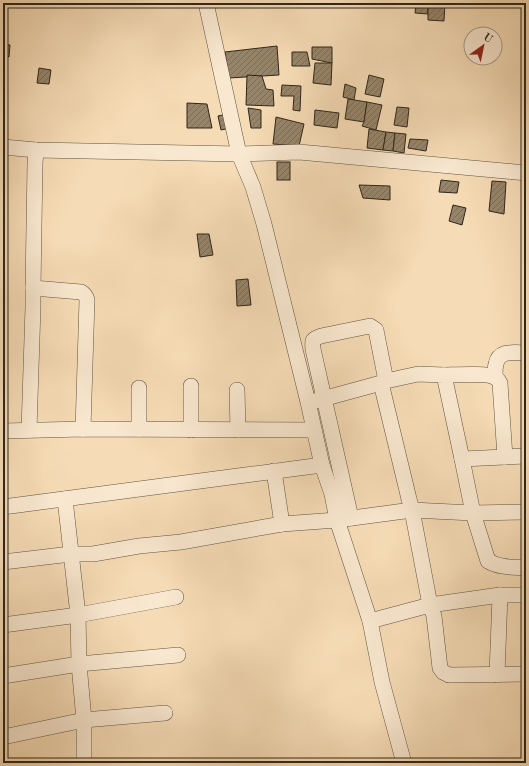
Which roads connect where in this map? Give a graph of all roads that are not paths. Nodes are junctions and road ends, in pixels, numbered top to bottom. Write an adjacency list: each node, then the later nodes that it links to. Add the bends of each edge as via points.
1 (206, 3): 4 (street)
2 (3, 147): 3 (street)
3 (36, 150): 4 (street); 6 (street)
4 (239, 154): 5 (street, via 299,152); 15 (street, via 253,187 264,224)
5 (526, 173)
6 (33, 288): 16 (street, via 81,292 86,296); 18 (street)
7 (526, 353): 9 (street, via 506,352 501,355 496,364)
8 (444, 374): 9 (street); 10 (street, via 418,374); 25 (street)
9 (495, 377): 24 (street, via 500,383)
10 (383, 382): 14 (street); 14 (street, via 374,328 370,326 321,336 312,343); 30 (street)
11 (191, 386): 19 (street)
12 (139, 388): 17 (street)
13 (238, 390): 20 (street)
14 (324, 398): 15 (street); 33 (street)
15 (308, 402): 21 (street)
16 (84, 429): 17 (street); 18 (street)
17 (139, 429): 19 (street)
18 (29, 430): 22 (street)
19 (192, 430): 20 (street)
20 (238, 430): 21 (street)
21 (314, 430): 26 (street)
22 (3, 431)
23 (526, 456): 24 (street)
24 (505, 457): 25 (street)
25 (462, 459): 32 (street)
26 (322, 465): 27 (street); 33 (street)
27 (274, 471): 28 (street); 34 (street)
28 (65, 499): 29 (street); 35 (street)
29 (3, 507)
30 (412, 510): 32 (street); 33 (street); 41 (street)
31 (526, 512): 32 (street)
32 (473, 513): 37 (street, via 488,561 505,567)
33 (344, 519): 34 (street); 43 (street)
34 (282, 524): 35 (street, via 181,542 93,554)
35 (71, 554): 36 (street); 42 (street)
36 (3, 562)
37 (526, 568)
38 (526, 595): 39 (street)
39 (500, 596): 41 (street); 48 (street)
40 (176, 597): 42 (street)
41 (430, 604): 43 (street); 48 (street, via 442,672 449,675)
42 (78, 615): 44 (street); 46 (street)
43 (370, 621): 54 (street, via 382,682)
44 (3, 625)
45 (178, 655): 46 (street)
46 (79, 664): 49 (street); 51 (street)
47 (526, 674): 48 (street)
48 (497, 675)
49 (3, 676)
50 (165, 713): 51 (street)
51 (84, 720): 52 (street); 53 (street)
52 (3, 737)
53 (84, 763)
54 (404, 763)

